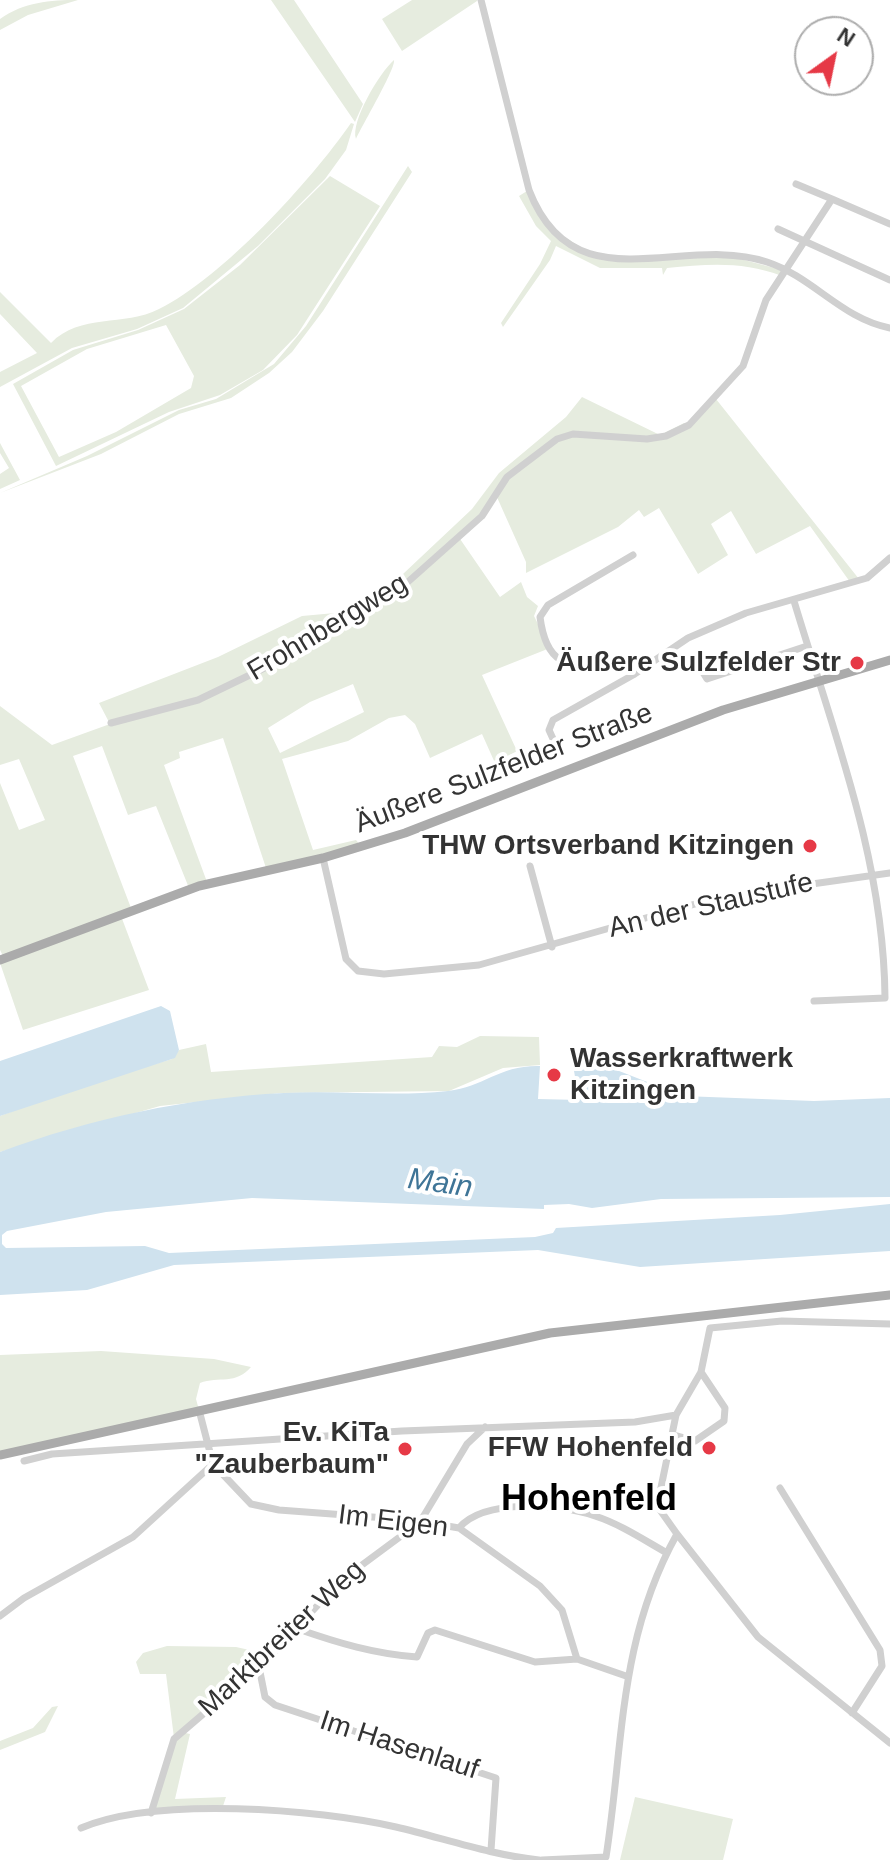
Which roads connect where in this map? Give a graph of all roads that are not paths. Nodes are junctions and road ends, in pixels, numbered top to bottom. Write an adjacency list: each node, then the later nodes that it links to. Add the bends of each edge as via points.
1 (481, 0): 7 (street, via 529,190 558,235 587,253 613,260 722,254 762,260)
2 (796, 184): 3 (street)
3 (832, 199): 4 (street); 6 (street, Frohnbergweg)
4 (890, 224)
5 (778, 229): 6 (street)
6 (804, 242): 7 (street, Frohnbergweg); 8 (street)
7 (788, 271): 9 (street, via 848,313); 18 (street, Frohnbergweg, via 766,300 743,366 689,425 647,439 573,434 557,439 507,477 482,516 391,597 198,700)
8 (890, 280)
9 (890, 328)
10 (633, 555): 16 (street, via 548,605 540,617 556,656 566,664 593,667 616,662)
11 (890, 558): 12 (street, via 867,578)
12 (794, 601): 13 (street); 16 (street, via 746,613 688,638)
13 (807, 646): 14 (street, via 707,679); 17 (street)
14 (694, 658)
15 (890, 660): 17 (main road, Äußere Sulzfelder Straße)
16 (640, 670): 19 (street, via 553,720 549,730)
17 (816, 682): 20 (main road, Äußere Sulzfelder Straße, via 723,710 456,815); 22 (street, via 857,804)
18 (111, 723)
19 (554, 741)
20 (323, 858): 24 (street, An der Staustufe, via 343,953 358,971 442,969); 25 (main road, Äußere Sulzfelder Straße, via 222,879)
21 (530, 866): 24 (street)
22 (872, 873): 23 (street, An der Staustufe); 24 (street, An der Staustufe, via 720,897); 26 (street, via 885,998)
23 (890, 873)
24 (552, 947)
25 (0, 960)
26 (814, 1001)
27 (890, 1295): 30 (main road, via 550,1333)
28 (890, 1324): 29 (street, via 782,1321 710,1328)
29 (701, 1372): 31 (street); 33 (street, via 725,1408 724,1421 695,1441)
30 (199, 1410): 34 (street); 35 (main road)
31 (676, 1415): 32 (street, via 635,1422); 33 (street)
32 (485, 1427): 34 (street); 39 (street, Marktbreiter Weg, via 467,1444)
33 (673, 1435): 41 (street, via 659,1497 660,1510)
34 (210, 1444): 36 (street, via 52,1454); 37 (street)
35 (0, 1455)
36 (24, 1461)
37 (213, 1464): 39 (street, Im Eigen, via 251,1504); 43 (street, via 133,1537)
38 (780, 1488): 48 (street, via 880,1650 882,1666)
39 (420, 1522): 40 (street, Im Eigen); 44 (street, Marktbreiter Weg, via 339,1582)
40 (459, 1528): 42 (street, via 477,1516 519,1505 546,1508 595,1515); 45 (street, Im Eigen, via 540,1586 562,1610)
41 (677, 1534): 42 (street); 48 (street, via 758,1637)
42 (667, 1553): 47 (street)
43 (0, 1616)
44 (298, 1629): 45 (street, via 393,1655 417,1657 428,1633 435,1630 535,1662); 46 (street, Marktbreiter Weg)
45 (577, 1659): 47 (street)
46 (259, 1667): 50 (street, Marktbreiter Weg, via 174,1739); 52 (street, Im Hasenlauf, via 265,1697 275,1705 496,1778)
47 (626, 1676): 53 (street, via 606,1857)
48 (852, 1713): 49 (street)
49 (890, 1743)
50 (151, 1813): 51 (street); 52 (street, via 307,1813 393,1826)
51 (81, 1828)
52 (491, 1850): 53 (street)
53 (540, 1860)

